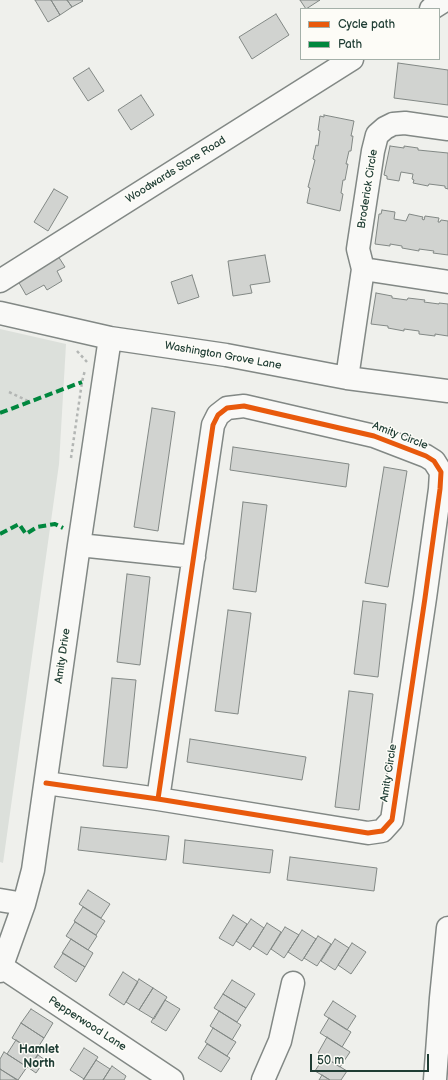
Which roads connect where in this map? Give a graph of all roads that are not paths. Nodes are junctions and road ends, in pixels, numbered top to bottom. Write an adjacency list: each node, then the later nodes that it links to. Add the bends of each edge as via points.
1 (445, 0): 2 (street)
2 (433, 8)
3 (350, 60): 6 (street, Woodwards Store Road)
4 (448, 130): 5 (street, Broderick Circle, via 405,123 393,124 377,135 358,249)
5 (363, 269): 7 (street); 10 (street, Broderick Circle)
6 (0, 281)
7 (448, 282)
8 (0, 313): 9 (street, Washington Grove Lane)
9 (110, 338): 10 (street, Washington Grove Lane); 12 (street, Amity Drive)
10 (348, 378): 11 (street, Washington Grove Lane)
11 (448, 390)
12 (79, 545): 13 (street); 14 (street, Amity Drive)
13 (194, 558): 15 (street, Amity Circle); 15 (street, Amity Circle, via 213,424 218,415 227,408 244,406 374,436 426,456 434,461 441,472 392,820 382,831 368,833)
14 (46, 783): 15 (street, Amity Circle); 17 (street, Amity Drive, via 33,870)
15 (158, 799)
16 (0, 900): 17 (street)
17 (24, 904): 19 (street, Amity Drive)
18 (448, 928): 23 (street, via 440,998)
19 (1, 969): 21 (street, Pepperwood Lane)
20 (293, 983): 22 (street, via 280,1041)
21 (172, 1080)
22 (263, 1080)
23 (435, 1080)

